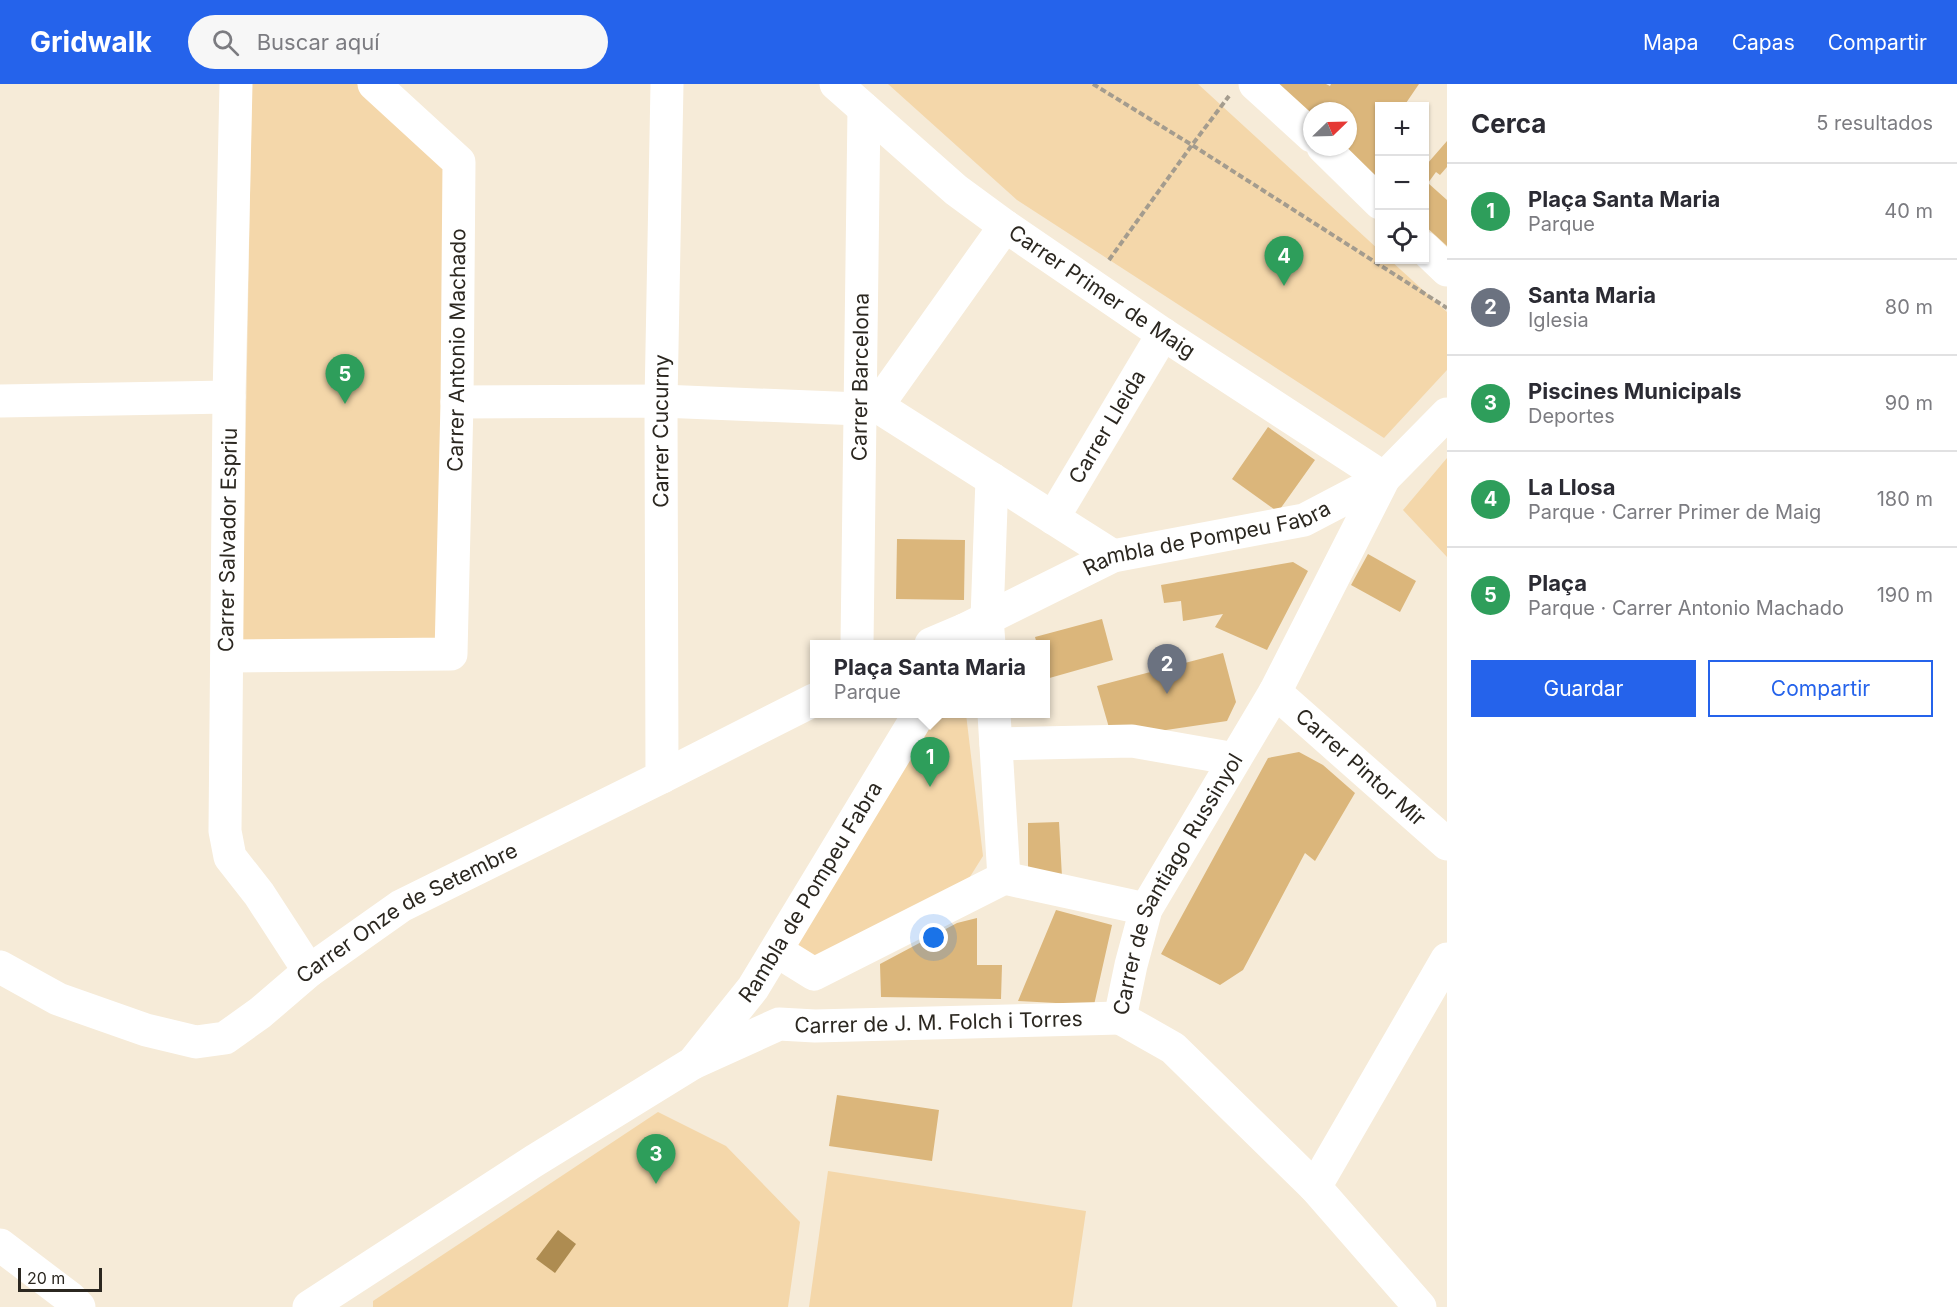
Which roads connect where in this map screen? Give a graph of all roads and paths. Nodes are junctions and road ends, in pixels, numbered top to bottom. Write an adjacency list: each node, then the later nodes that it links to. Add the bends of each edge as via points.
1 (237, 84): 18 (street, Carrer Salvador Espriu)
2 (374, 84): 21 (street, Carrer Antonio Machado, via 459,162)
3 (667, 84): 20 (street, Carrer Cucurny)
4 (836, 84): 7 (street, Carrer Primer de Maig)
5 (1093, 84): 9 (path)
6 (1243, 88): 8 (street); 9 (path)
7 (864, 109): 12 (street, Carrer Primer de Maig, via 956,190); 22 (street, Carrer Barcelona)
8 (1303, 130)
9 (1192, 145): 15 (path); 16 (path)
10 (1332, 156): 11 (street)
11 (1375, 198)
12 (1005, 226): 15 (street, Carrer Primer de Maig); 22 (street)
13 (1429, 252): 14 (street)
14 (1447, 270)
15 (1092, 285): 17 (street, Carrer Primer de Maig)
16 (1447, 309)
17 (1163, 334): 24 (street, Carrer Primer de Maig); 26 (street, Carrer Lleida)
18 (230, 398): 19 (street); 33 (street, Carrer Salvador Espriu)
19 (0, 401)
20 (661, 401): 21 (street); 22 (street); 39 (street, Carrer Cucurny)
21 (457, 402): 33 (street, Carrer Antonio Machado, via 451,654)
22 (869, 407): 25 (street); 31 (street, Carrer Barcelona)
23 (1447, 414): 24 (street, Rambla de Pompeu Fabra)
24 (1384, 477): 27 (street, Rambla de Pompeu Fabra); 29 (street, Carrer de Santiago Russinyol)
25 (992, 479): 26 (street); 30 (street)
26 (1053, 518): 28 (street)
27 (1304, 520): 28 (street, Rambla de Pompeu Fabra); 29 (street, via 1333,533)
28 (1113, 556): 30 (street, Rambla de Pompeu Fabra)
29 (1341, 559): 34 (street, Carrer de Santiago Russinyol)
30 (974, 634): 32 (street)
31 (857, 640)
32 (951, 640)
33 (227, 656): 46 (street, Carrer Salvador Espriu, via 225,831 230,857)
34 (1275, 692): 38 (street, Carrer de Santiago Russinyol); 40 (street, Carrer Pintor Mir)
35 (810, 702): 39 (street, Carrer Onze de Setembre)
36 (917, 718): 43 (street, Rambla de Pompeu Fabra)
37 (995, 729): 38 (street, via 1132,741); 41 (street)
38 (1235, 759): 42 (street, Carrer de Santiago Russinyol)
39 (662, 777): 46 (street, Carrer Onze de Setembre, via 401,906)
40 (1447, 844)
41 (1004, 878): 42 (street); 47 (street)
42 (1146, 909): 49 (street, Carrer de Santiago Russinyol)
43 (777, 951): 47 (street); 48 (street, Rambla de Pompeu Fabra)
44 (1447, 959): 53 (street)
45 (0, 967): 46 (street, Carrer Onze de Setembre, via 58,999 147,1030 196,1042 225,1038)
46 (309, 970)
47 (814, 975): 51 (street)
48 (753, 988): 50 (street, via 760,1008); 52 (street, Rambla de Pompeu Fabra)
49 (1120, 1018): 51 (street, Carrer de J. M. Folch i Torres); 53 (street, Carrer de Santiago Russinyol, via 1173,1048)
50 (778, 1024): 51 (street, Carrer de J. M. Folch i Torres); 52 (street, Carrer de J. M. Folch i Torres)
51 (815, 1026)
52 (693, 1063): 56 (street)
53 (1315, 1187): 57 (street, Carrer de Santiago Russinyol)
54 (0, 1245): 55 (street)
55 (79, 1307)
56 (309, 1307)
57 (1419, 1307)

